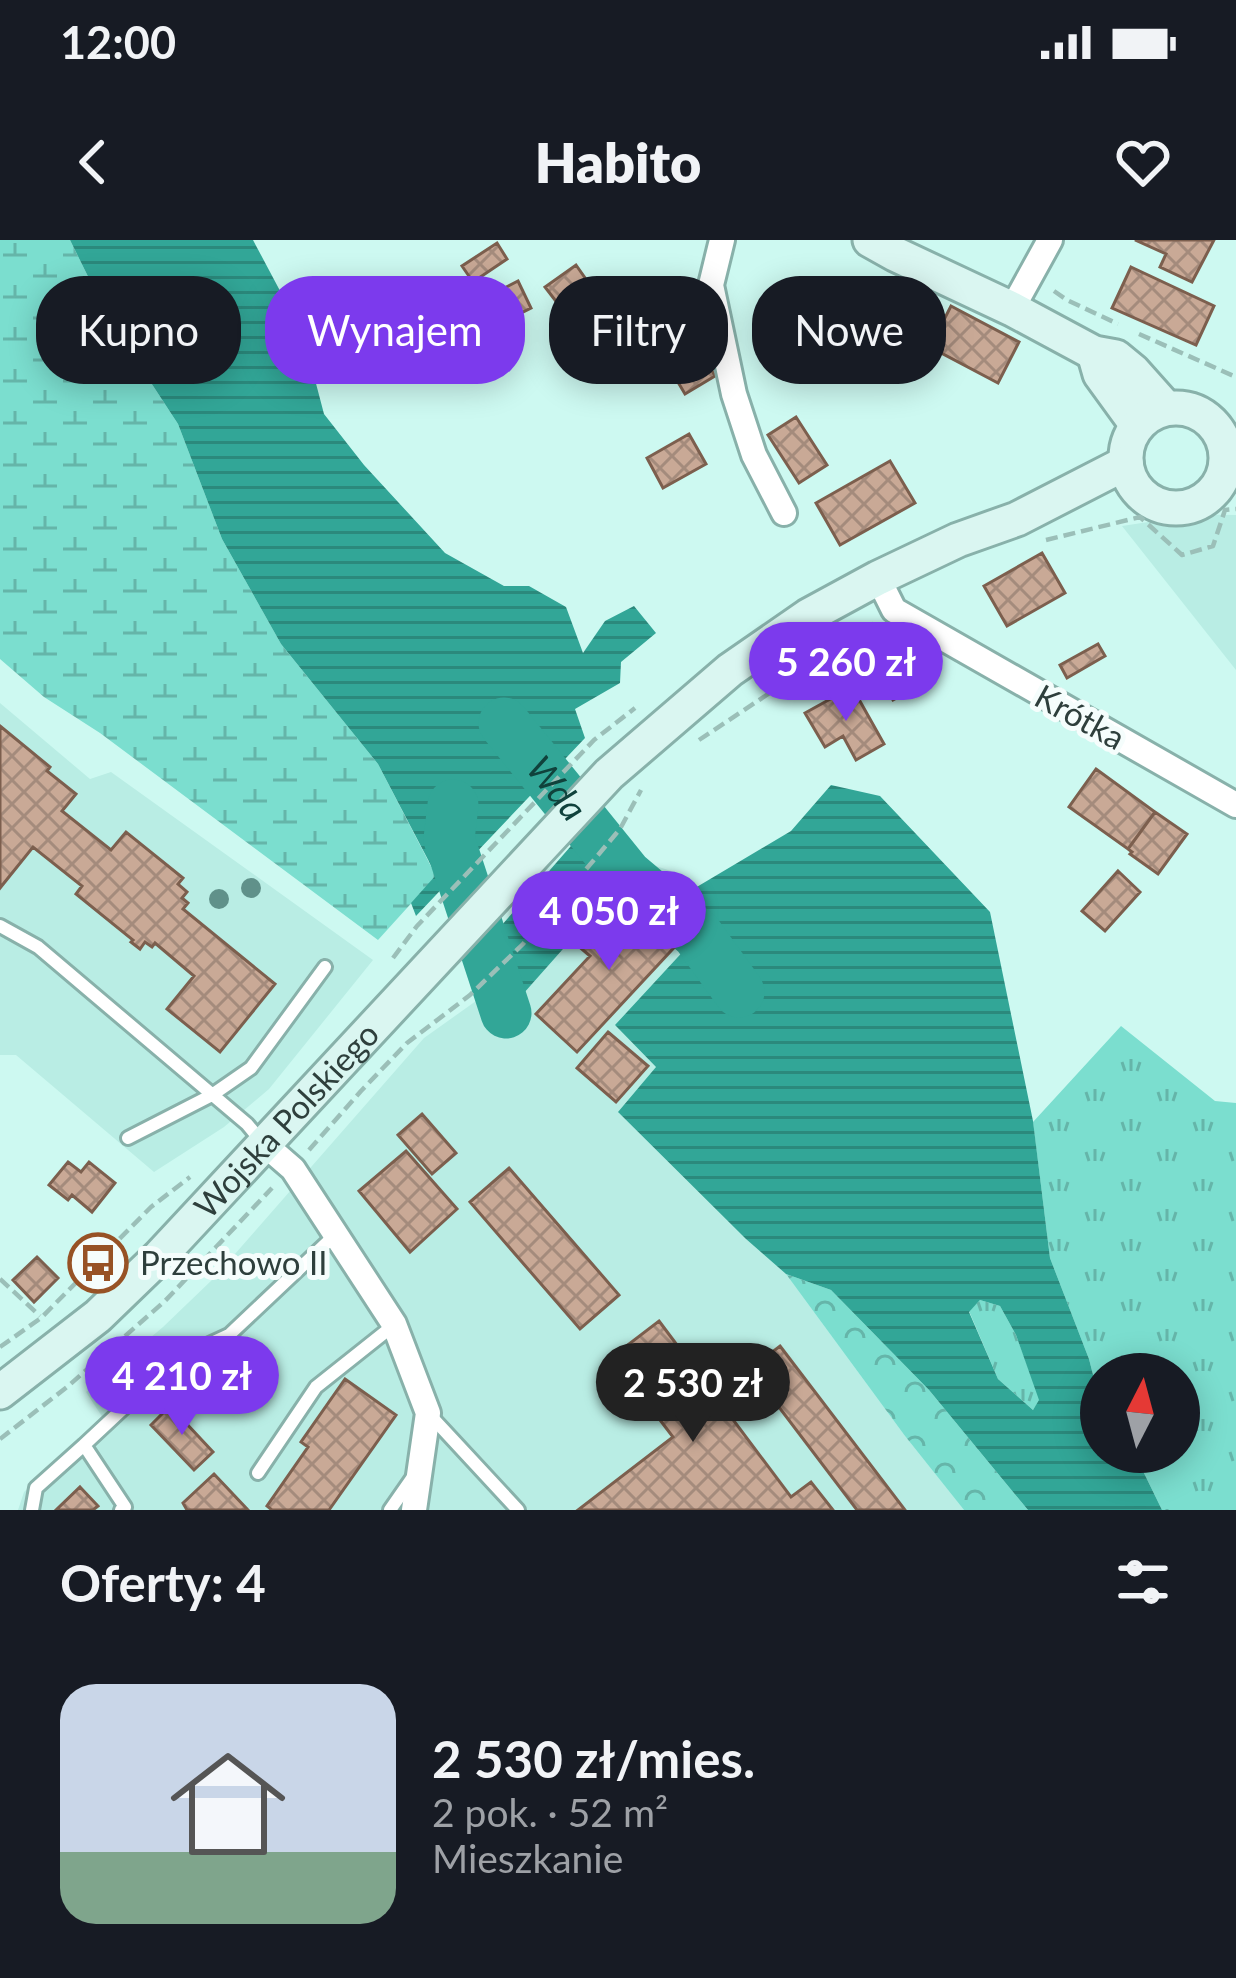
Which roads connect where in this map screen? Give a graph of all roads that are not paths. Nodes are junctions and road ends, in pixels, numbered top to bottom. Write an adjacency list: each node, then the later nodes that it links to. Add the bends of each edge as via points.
1 (722, 240): 9 (street, via 711,285 734,394)
2 (870, 240): 4 (street)
3 (1051, 240): 4 (street)
4 (1012, 308): 5 (street, via 1094,353 1100,374)
5 (1152, 417): 6 (street, via 1187,408 1206,417); 7 (street, via 1128,443)
6 (1231, 454): 8 (street)
7 (1132, 477): 8 (street, via 1165,507 1194,505); 10 (street)
8 (1227, 489)
9 (784, 513)
10 (878, 578): 11 (street, Krótka, via 894,610); 16 (street, Wojska Polskiego, via 730,670 610,774 397,978)
11 (1236, 805)
12 (0, 926): 14 (lane, via 38,947)
13 (325, 968): 14 (lane, via 251,1068)
14 (212, 1095): 15 (lane); 16 (lane)
15 (128, 1138)
16 (263, 1142): 17 (street, via 293,1169); 19 (street, Wojska Polskiego, via 98,1316)
17 (335, 1234): 18 (street); 21 (lane, via 230,1334 175,1360)
18 (394, 1324): 20 (street); 23 (lane, via 316,1387)
19 (0, 1392)
20 (428, 1413): 22 (street); 28 (lane)
21 (84, 1444): 24 (lane, via 36,1488); 25 (lane)
22 (420, 1466): 26 (lane); 27 (street)
23 (257, 1472)
24 (32, 1510)
25 (121, 1510)
26 (390, 1510)
27 (414, 1510)
28 (518, 1510)

